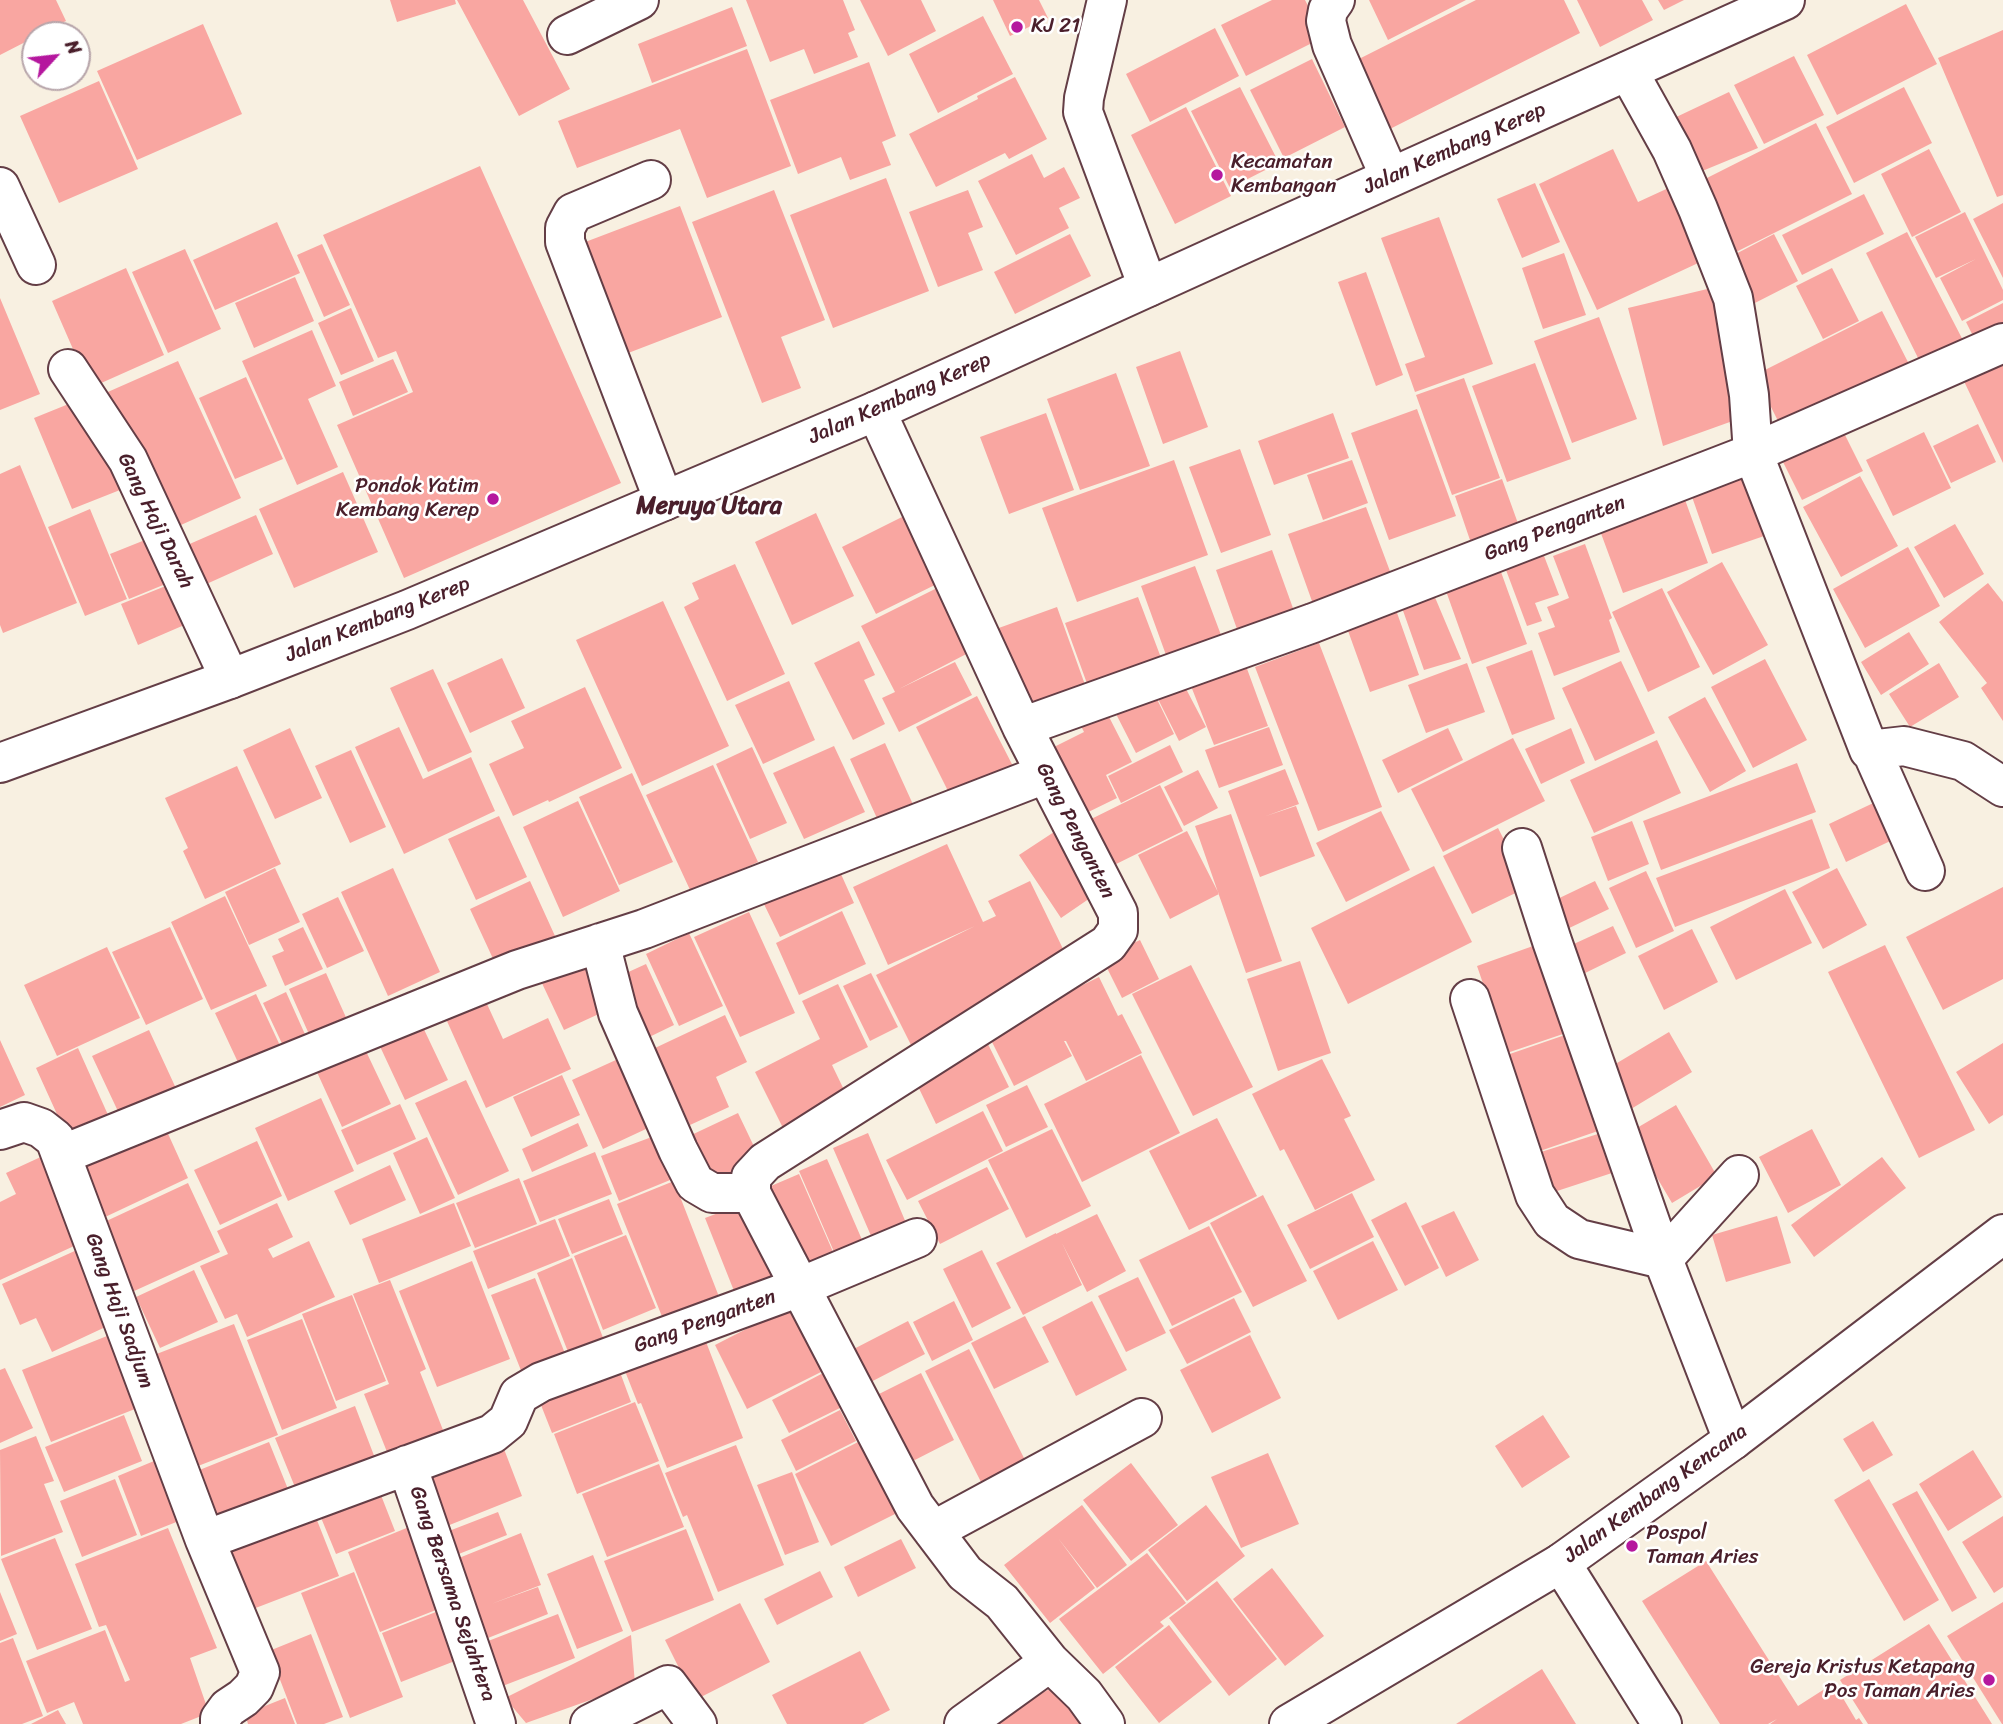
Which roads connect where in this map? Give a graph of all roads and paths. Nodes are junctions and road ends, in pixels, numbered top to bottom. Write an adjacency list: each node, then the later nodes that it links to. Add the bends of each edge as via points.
1 (639, 0): 5 (street)
2 (1107, 0): 11 (street, via 1083,112)
3 (1335, 0): 7 (street, via 1326,21 1332,45)
4 (1785, 0): 6 (street, Jalan Kembang Kerep)
5 (567, 36)
6 (1628, 71): 7 (street, Jalan Kembang Kerep); 15 (street, via 1672,150 1733,298)
7 (1390, 177): 11 (street, Jalan Kembang Kerep)
8 (651, 180): 16 (street, via 573,213 565,228 565,242)
9 (0, 187): 10 (street)
10 (36, 265)
11 (1148, 286): 14 (street, Jalan Kembang Kerep)
12 (2003, 343): 15 (street, Gang Penganten)
13 (68, 369): 17 (street, Gang Haji Darah, via 128,460)
14 (876, 411): 16 (street, Jalan Kembang Kerep); 18 (street, Gang Penganten)
15 (1753, 453): 18 (street, Gang Penganten, via 1313,623); 19 (street)
16 (664, 501): 17 (street, Jalan Kembang Kerep)
17 (230, 679): 20 (street, Jalan Kembang Kerep)
18 (1022, 727): 21 (street, Gang Penganten)
19 (1869, 750): 22 (street, via 1904,746 1962,761); 24 (street)
20 (0, 763)
21 (1045, 774): 25 (street); 30 (street, Gang Penganten, via 1118,913 1118,930 1108,944 765,1162 751,1177)
22 (2003, 787)
23 (1522, 848): 33 (street)
24 (1925, 871)
25 (600, 943): 28 (street, via 517,970); 30 (street, via 618,1013 695,1183 712,1193)
26 (1470, 999): 33 (street, via 1535,1195 1552,1221 1579,1239)
27 (0, 1130): 28 (street, Gang Haji Sadjum, via 24,1122 41,1128 55,1139)
28 (61, 1155): 39 (street, Gang Haji Sadjum)
29 (1739, 1175): 33 (street)
30 (751, 1193): 34 (street, Gang Penganten)
31 (2003, 1234): 36 (street, Jalan Kembang Kencana)
32 (917, 1238): 34 (street)
33 (1663, 1259): 36 (street)
34 (800, 1287): 37 (street, Gang Penganten, via 541,1382 519,1395 508,1421 492,1434); 38 (street, via 915,1507)
35 (1142, 1419): 38 (street)
36 (1733, 1440): 40 (street, Jalan Kembang Kencana)
37 (408, 1465): 39 (street, Gang Penganten); 43 (street, Gang Bersama Sejahtera)
38 (933, 1531): 41 (street, via 965,1573 1002,1602)
39 (205, 1540): 42 (street, via 260,1672 254,1687 228,1709)
40 (1561, 1563): 48 (street, Jalan Kembang Kencana); 49 (street)
41 (1049, 1662): 46 (street); 47 (street, via 1084,1695)
42 (220, 1724)
43 (496, 1724)
44 (590, 1724): 45 (street, via 668,1685)
45 (697, 1724)
46 (964, 1724)
47 (1105, 1724)
48 (1289, 1724)
49 (1662, 1724)

